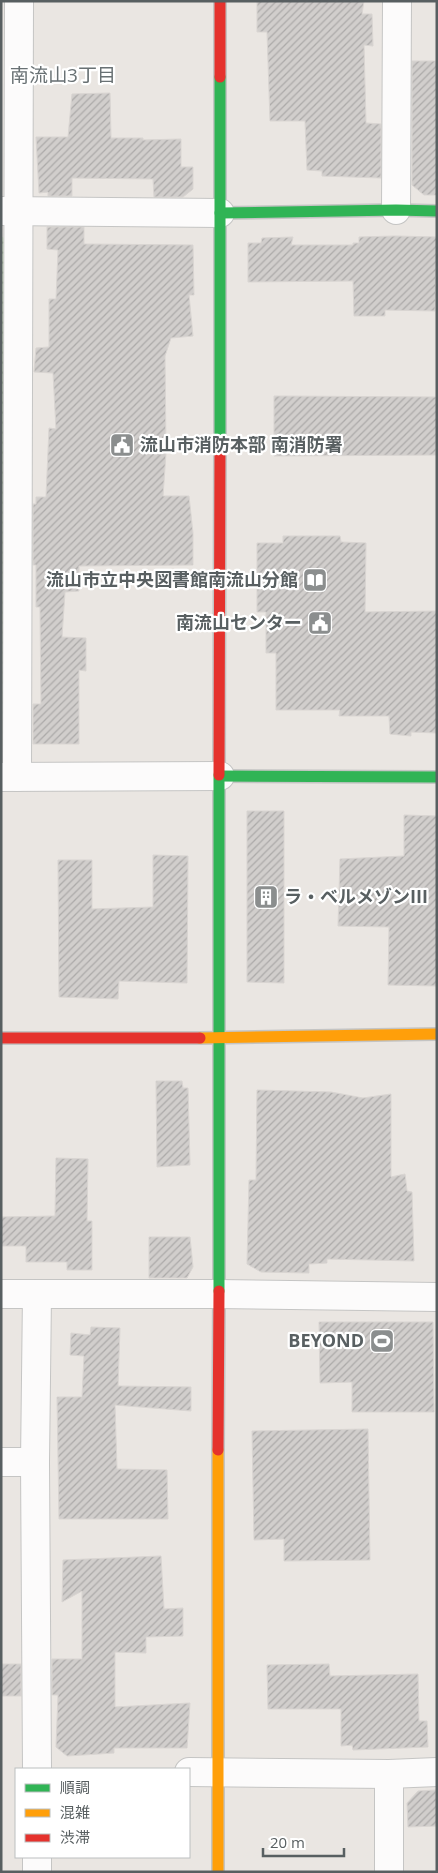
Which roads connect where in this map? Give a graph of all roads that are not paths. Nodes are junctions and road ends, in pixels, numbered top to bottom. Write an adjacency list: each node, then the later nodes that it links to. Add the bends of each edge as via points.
1 (19, 1): 5 (street)
2 (220, 1): 7 (street)
3 (397, 1): 4 (street)
4 (396, 210): 6 (street); 7 (street)
5 (10, 211): 7 (street); 9 (street)
6 (437, 211)
7 (220, 213): 8 (street)
8 (220, 776): 9 (street); 10 (street); 13 (street)
9 (9, 777)
10 (437, 777)
11 (437, 1034): 13 (street)
12 (1, 1038): 13 (street)
13 (218, 1038): 16 (street)
14 (1, 1294): 15 (street)
15 (37, 1294): 16 (street); 19 (street)
16 (218, 1294): 17 (street); 22 (street)
17 (437, 1297)
18 (1, 1462): 19 (street)
19 (35, 1462): 20 (street)
20 (37, 1768)
21 (190, 1772): 22 (street)
22 (218, 1772): 24 (street); 27 (street)
23 (437, 1772): 24 (street)
24 (389, 1774): 28 (street)
25 (37, 1858): 26 (street)
26 (37, 1872)
27 (218, 1872)
28 (390, 1872)

